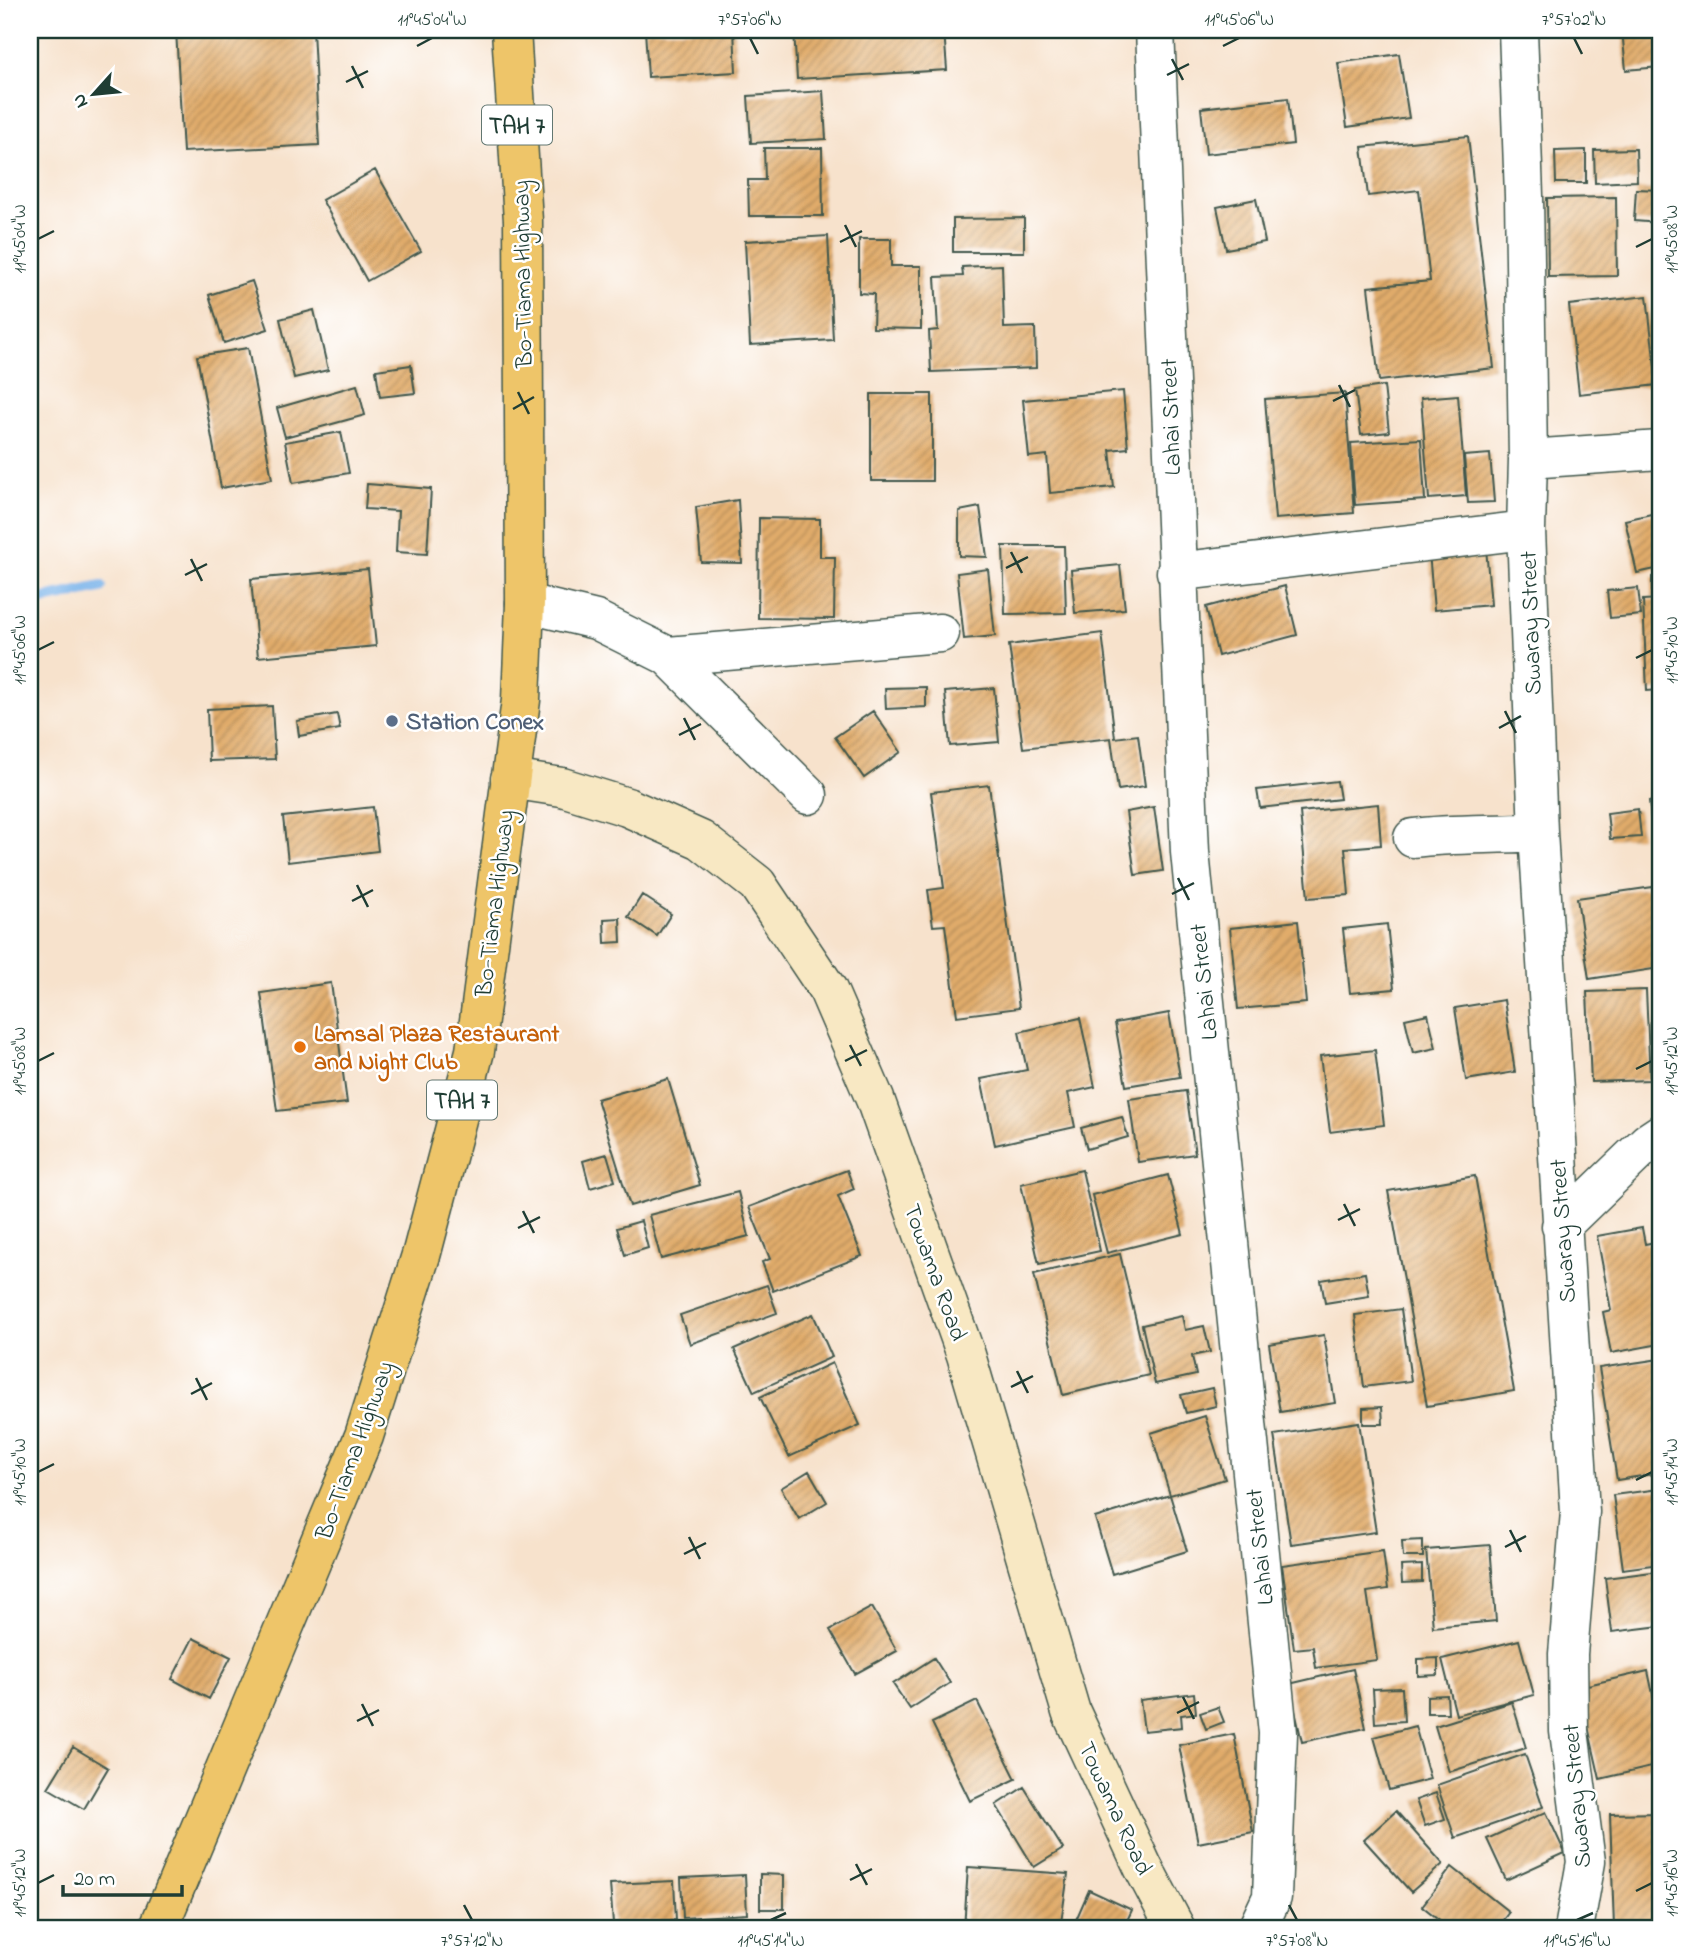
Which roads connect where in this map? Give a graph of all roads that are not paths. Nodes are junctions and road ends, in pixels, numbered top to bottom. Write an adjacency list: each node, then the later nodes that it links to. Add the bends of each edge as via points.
1 (511, 30): 8 (highway, Bo-Tiama Highway / TAH 7, via 523,221)
2 (1154, 30): 7 (street, Lahai Street)
3 (1518, 30): 5 (street)
4 (1660, 450): 5 (street)
5 (1528, 458): 6 (street, Swaray Street)
6 (1526, 530): 7 (street); 13 (street, Swaray Street)
7 (1177, 572): 19 (street, Lahai Street, via 1190,852 1278,1733 1272,1897)
8 (525, 603): 10 (street, via 596,620); 11 (highway, Bo-Tiama Highway / TAH 7, via 522,700)
9 (940, 633): 10 (street)
10 (668, 656): 12 (street)
11 (510, 779): 17 (highway, Bo-Tiama Highway / TAH 7, via 475,1051 422,1252 365,1436); 18 (main road, Towama Road, via 562,787 627,807 701,840 757,884 828,990 875,1099 966,1355 1071,1712)
12 (808, 795)
13 (1538, 832): 14 (street); 16 (street, Swaray Street)
14 (1413, 838)
15 (1660, 1134): 16 (street)
16 (1562, 1226): 20 (street, Swaray Street, via 1580,1511 1568,1654 1569,1731 1586,1862)
17 (162, 1928)
18 (1176, 1929)
19 (1257, 1929)
20 (1574, 1929)

